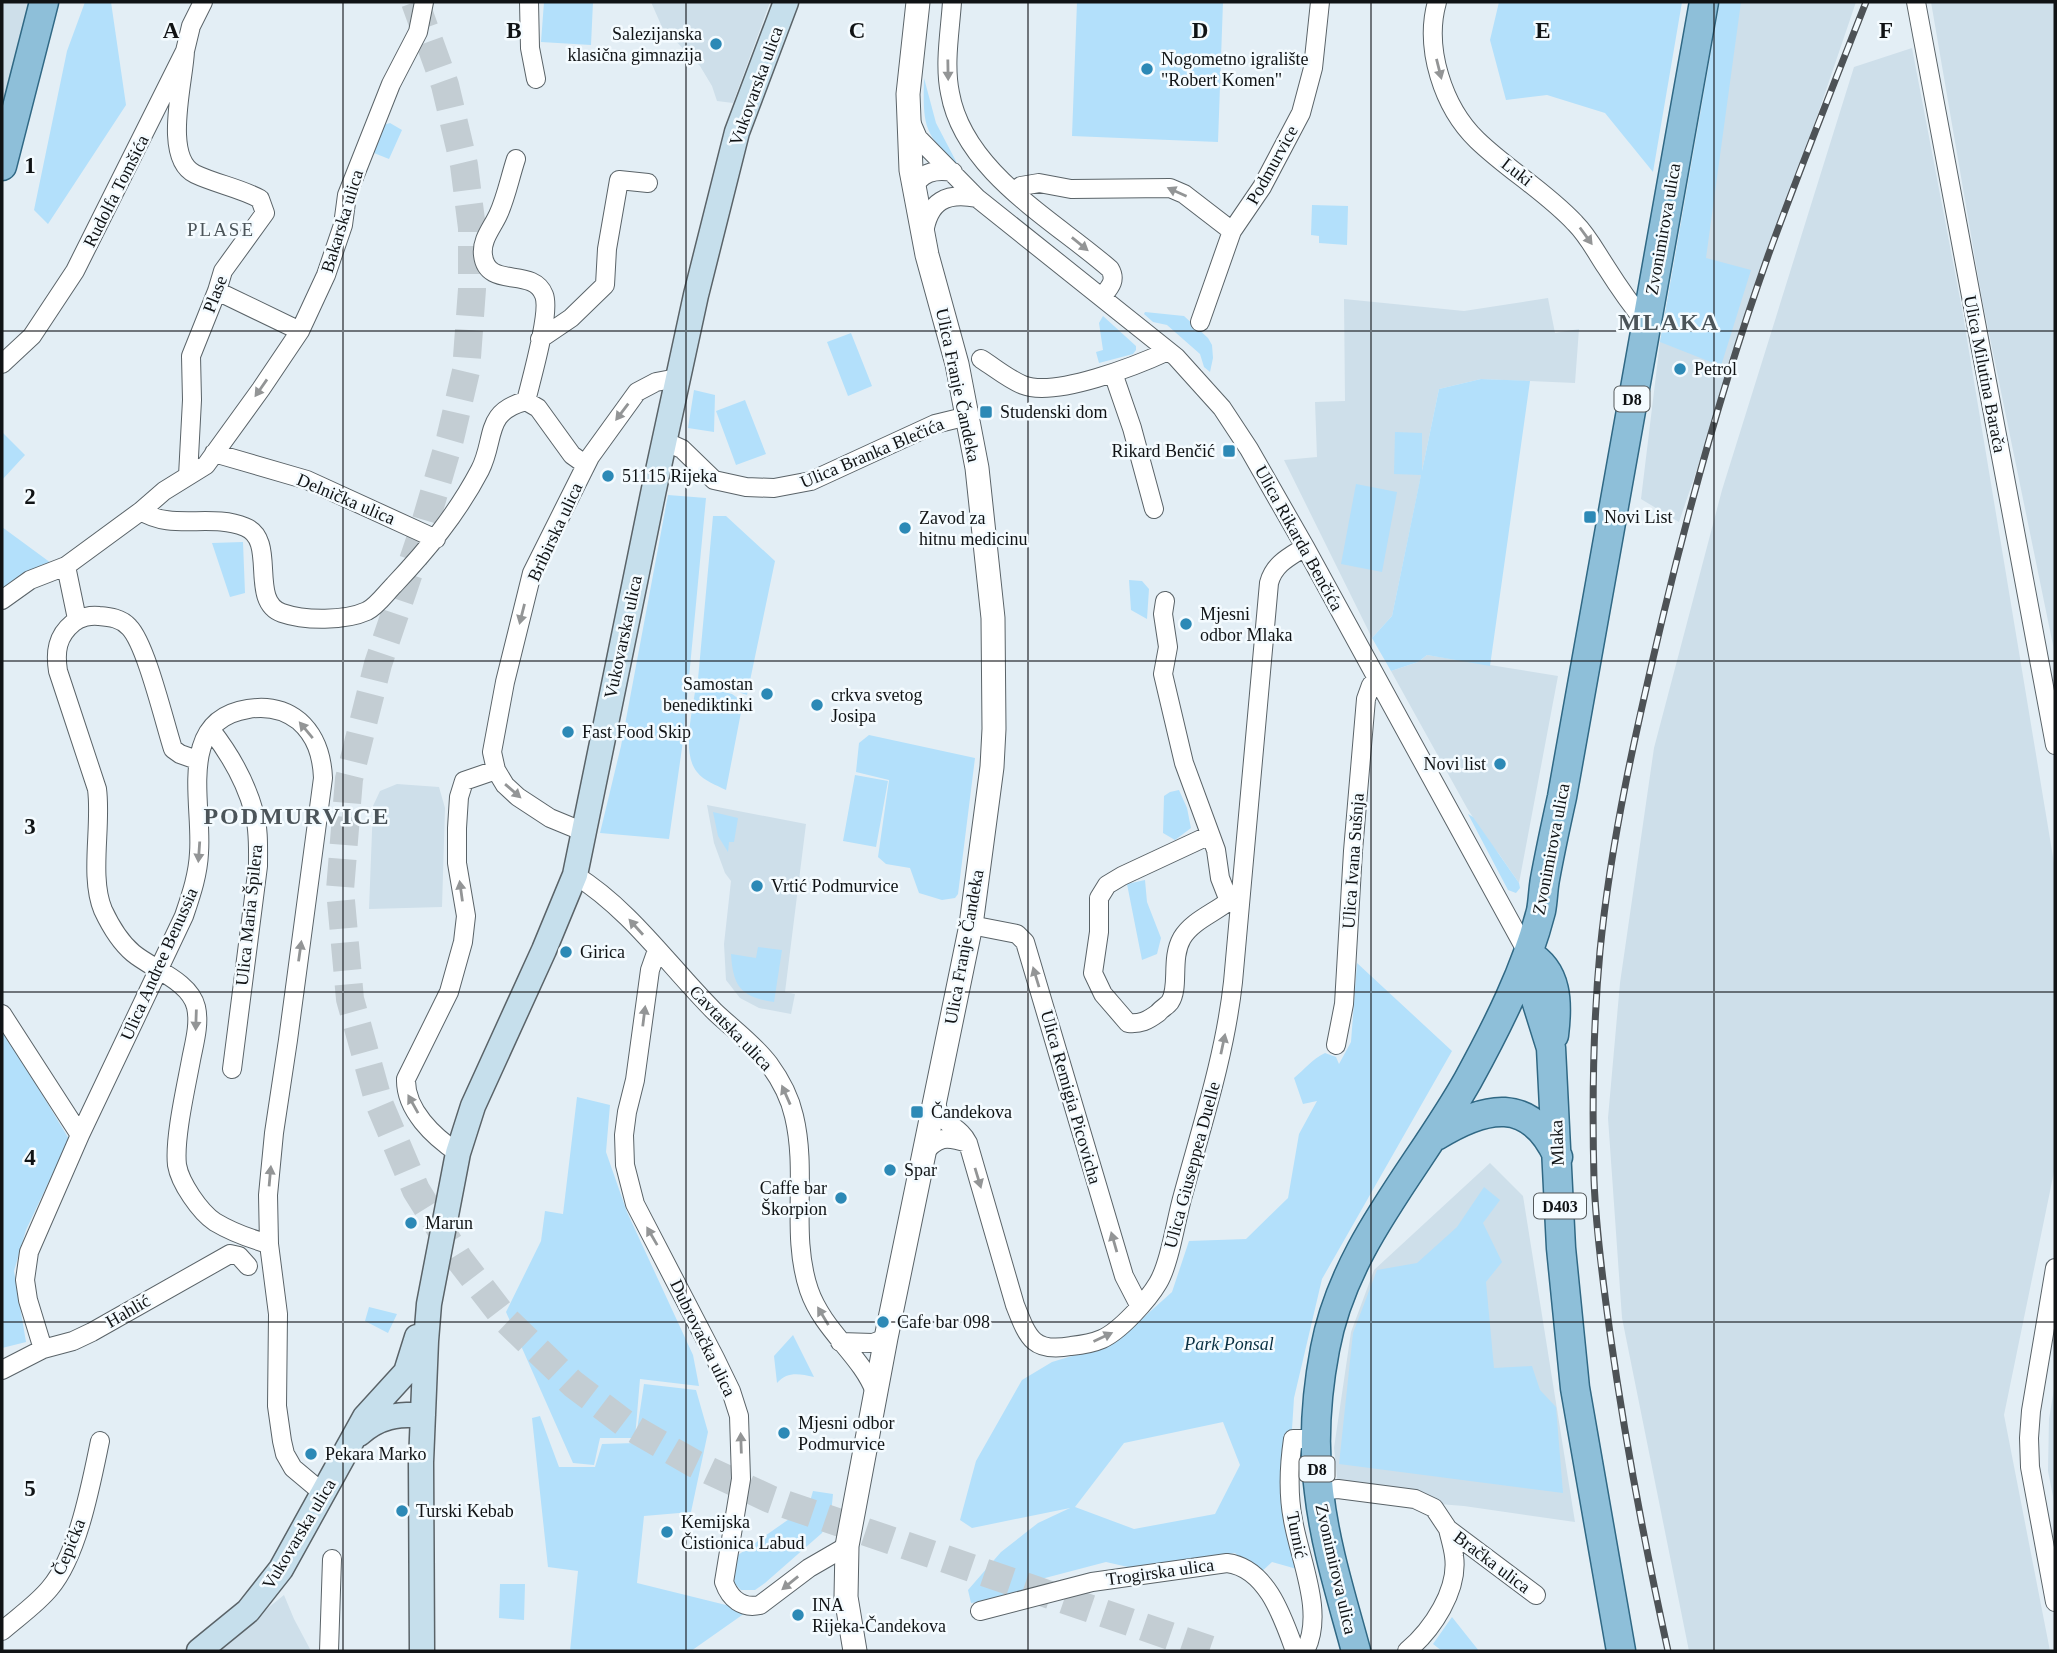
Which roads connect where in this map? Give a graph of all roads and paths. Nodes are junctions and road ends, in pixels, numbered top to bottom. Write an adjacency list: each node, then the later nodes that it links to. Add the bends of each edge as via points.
1 (44, 2): 16 (main road)
2 (203, 2): 12 (street, Rudolfa Tomšića)
3 (424, 2): 28 (street, Bakarska ulica, via 418,33 391,85 347,195 343,226)
4 (529, 2): 13 (street)
5 (786, 2): 34 (main road, Vukovarska ulica, via 737,132)
6 (918, 2): 14 (street, Ulica Franje Čandeka)
7 (952, 2): 20 (street, one-way to 20, via 948,69 953,109 974,150)
8 (1320, 2): 22 (street, Podmurvice, via 1313,68 1301,113 1262,187)
9 (1437, 2): 27 (street, Luki, one-way to 27, via 1433,39 1437,64 1462,121 1477,140 1577,225)
10 (1704, 2): 27 (main road, Zvonimirova ulica / D8)
11 (1916, 2): 51 (street, Ulica Milutina Barača)
12 (185, 51): 24 (street, Plase, via 177,132 181,161 193,173 260,200 265,213 223,271); 32 (street, Rudolfa Tomšića, via 75,271 32,336)
13 (536, 79)
14 (908, 116): 17 (street, Ulica Rikarda Benčića, via 918,138); 19 (street, Ulica Franje Čandeka)
15 (516, 159): 29 (street, via 482,252 486,268 495,275 530,281 541,289 546,304)
16 (2, 166)
17 (953, 172): 19 (street, via 923,175); 21 (street, Ulica Rikarda Benčića)
18 (648, 183): 29 (street, via 619,180 605,285 571,318)
19 (913, 190): 23 (street, Ulica Franje Čandeka)
20 (1014, 191): 22 (street, one-way to 20, via 1170,188 1095,190 1039,183); 25 (street, one-way to 25, via 1110,270 1112,283)
21 (977, 198): 23 (street, via 955,197 937,204 928,215); 25 (street, Ulica Rikarda Benčića)
22 (1232, 231): 26 (street, Podmurvice)
23 (923, 239): 36 (street, Ulica Franje Čandeka)
24 (217, 291): 28 (street); 40 (street, Plase, via 191,356)
25 (1102, 298): 30 (street, Ulica Rikarda Benčića)
26 (1200, 322)
27 (1646, 323): 60 (main road, Zvonimirova ulica / D8, via 1542,906)
28 (300, 331): 38 (street, Bakarska ulica, one-way to 38)
29 (540, 339): 35 (street)
30 (1168, 351): 33 (street); 44 (street, Ulica Rikarda Benčića, via 1201,383 1236,428)
31 (981, 359): 33 (street, via 1031,387 1070,384)
32 (2, 364)
33 (1113, 373): 41 (street)
34 (677, 378): 37 (main road, Vukovarska ulica); 39 (street, Bribirska ulica, one-way to 39, via 637,392)
35 (526, 401): 39 (street, via 538,408 572,455); 43 (street, via 497,417 481,468)
36 (968, 416): 37 (street, Ulica Branka Blečića, via 935,424 811,481 774,488 714,480 682,449); 58 (street, Ulica Franje Čandeka, via 977,468 994,664 992,767)
37 (664, 441): 54 (main road, Vukovarska ulica)
38 (214, 453): 40 (street, Bakarska ulica, via 206,465); 43 (street, Delnička ulica, via 307,480)
39 (586, 465): 53 (street, Bribirska ulica, one-way to 53, via 532,573 495,730 492,752)
40 (188, 476): 42 (street, Bakarska ulica)
41 (1154, 509)
42 (141, 511): 43 (street, via 158,520 219,520 247,527 262,548 263,577 273,608 309,618 368,610); 45 (street, Bakarska ulica)
43 (436, 539)
44 (1305, 547): 49 (street, Ulica Rikarda Benčića); 57 (street, Ulica Giuseppea Duelle, via 1279,564 1269,583)
45 (66, 566): 46 (street, Bakarska ulica, via 30,580); 48 (street)
46 (2, 600)
47 (1166, 601): 55 (street, Ulica Giuseppea Duelle, via 1163,614 1168,647 1163,674 1184,763)
48 (77, 619): 52 (street, via 95,615 128,625 139,642 173,749); 61 (street, via 61,639 56,657 97,789 97,882 102,906 121,941)
49 (1378, 681): 60 (street, Ulica Rikarda Benčića); 63 (street, Ulica Ivana Sušnja, via 1371,685 1366,699 1344,1004)
50 (211, 730): 52 (street, Ulica Andree Benussia); 64 (street, Ulica Maria Špilera, via 226,749 254,811 258,833 258,866); 72 (street, Ulica Andree Benussia, one-way to 50, via 274,1133 322,764 307,728 293,716 268,708 239,710)
51 (2055, 745)
52 (197, 760): 61 (street, Ulica Andree Benussia, one-way to 61, via 200,841 196,881)
53 (496, 770): 54 (street, one-way to 54, via 518,797 550,818); 69 (street, one-way to 53, via 423,1122 405,1089 405,1079 449,992 464,942 466,916 457,863 459,797 464,781)
54 (584, 832): 56 (main road, Vukovarska ulica)
55 (1210, 835): 57 (street, Ulica Giuseppea Duelle, via 1220,878); 57 (street, via 1122,876 1107,885 1099,898 1093,973 1103,994 1128,1023 1148,1021 1170,1002 1174,962 1185,932)
56 (575, 875): 59 (street, Cavtatska ulica, one-way to 56, via 613,901); 69 (main road, Vukovarska ulica, via 473,1106)
57 (1234, 901): 76 (street, Ulica Giuseppea Duelle, one-way to 57, via 1160,1279 1216,1074 1229,1016)
58 (971, 925): 65 (street, Ulica Franje Čandeka); 76 (street, Ulica Remigia Picovicha, one-way to 58, via 1124,1276 1025,942 1017,934)
59 (657, 950): 78 (street, Cavtatska ulica, one-way to 59, via 815,1302 803,1262 801,1160 790,1101 768,1063); 91 (street, Dubrovačka ulica, one-way to 59, via 760,1605 741,1604 723,1583 741,1479 739,1416 715,1358 635,1204 625,1166 626,1112)
60 (1528, 954): 67 (main road, Zvonimirova ulica / D8, via 1504,1010); 71 (main road, Mlaka / D403, via 1553,980 1556,1008 1551,1048)
61 (157, 970): 66 (street, Ulica Andree Benussia); 72 (street, one-way to 72, via 186,991 196,1008 179,1138 180,1176 215,1222)
62 (2, 1014): 66 (street)
63 (1336, 1045)
64 (232, 1069)
65 (935, 1100): 68 (street, via 943,1120); 70 (street, Ulica Franje Čandeka)
66 (80, 1135): 79 (street, Ulica Andree Benussia, via 26,1266 28,1300)
67 (1434, 1137): 71 (main road, via 1487,1113 1508,1111 1541,1128); 85 (main road, Zvonimirova ulica / D8, via 1373,1227 1344,1286 1325,1347)
68 (968, 1143): 70 (street, via 940,1139); 76 (street, Ulica Giuseppea Duelle, one-way to 76, via 1016,1305 1038,1345 1056,1349 1101,1339)
69 (458, 1153): 75 (main road, Vukovarska ulica)
70 (923, 1154): 77 (street, Ulica Franje Čandeka)
71 (1558, 1157): 105 (main road, Mlaka / D403, via 1572,1364)
72 (269, 1244): 89 (street, Ulica Andree Benussia, via 278,1314 277,1406 282,1441 293,1468)
73 (248, 1266): 79 (street, Hahlić, via 230,1254 92,1332)
74 (2055, 1268): 94 (street, via 2029,1448)
75 (429, 1304): 82 (main road, Vukovarska ulica, via 406,1372); 83 (main road, Vukovarska ulica)
76 (1139, 1305)
77 (886, 1338): 78 (street, via 873,1343); 81 (street, Ulica Franje Čandeka)
78 (840, 1342): 81 (street, Cavtatska ulica)
79 (43, 1349): 80 (street, Hahlić)
80 (2, 1368)
81 (875, 1392): 91 (street, Ulica Franje Čandeka)
82 (380, 1401): 83 (main road, via 401,1399); 84 (main road, Vukovarska ulica, via 365,1417)
83 (423, 1415): 84 (main road, Vukovarska ulica, via 384,1417); 87 (main road)
84 (357, 1436): 87 (main road, via 406,1434); 89 (main road, Vukovarska ulica)
85 (1316, 1439): 88 (main road, Zvonimirova ulica / D8); 102 (street, Turnić, via 1293,1439 1290,1457 1292,1518 1313,1610)
86 (100, 1441): 96 (street, Čepićka, via 75,1538 58,1578)
87 (421, 1450): 99 (main road)
88 (1318, 1491): 90 (street, Bračka ulica, via 1338,1489 1415,1499 1434,1508); 103 (main road, Zvonimirova ulica / D8)
89 (324, 1494): 97 (main road, Vukovarska ulica, via 266,1590)
90 (1448, 1529): 93 (street, Bračka ulica); 104 (street, Bračka ulica, via 1455,1558 1448,1596 1424,1637)
91 (847, 1546): 100 (street, Ulica Franje Čandeka, via 846,1597)
92 (332, 1559): 98 (street)
93 (1536, 1595)
94 (2055, 1602)
95 (980, 1611): 101 (street, Trogirska ulica, via 1092,1582 1237,1564 1251,1572 1272,1598)
96 (2, 1631)
97 (199, 1651)
98 (330, 1651)
99 (422, 1651)
100 (855, 1651)
101 (1295, 1651)
102 (1305, 1651)
103 (1356, 1651)
104 (1407, 1651)
105 (1621, 1651)

